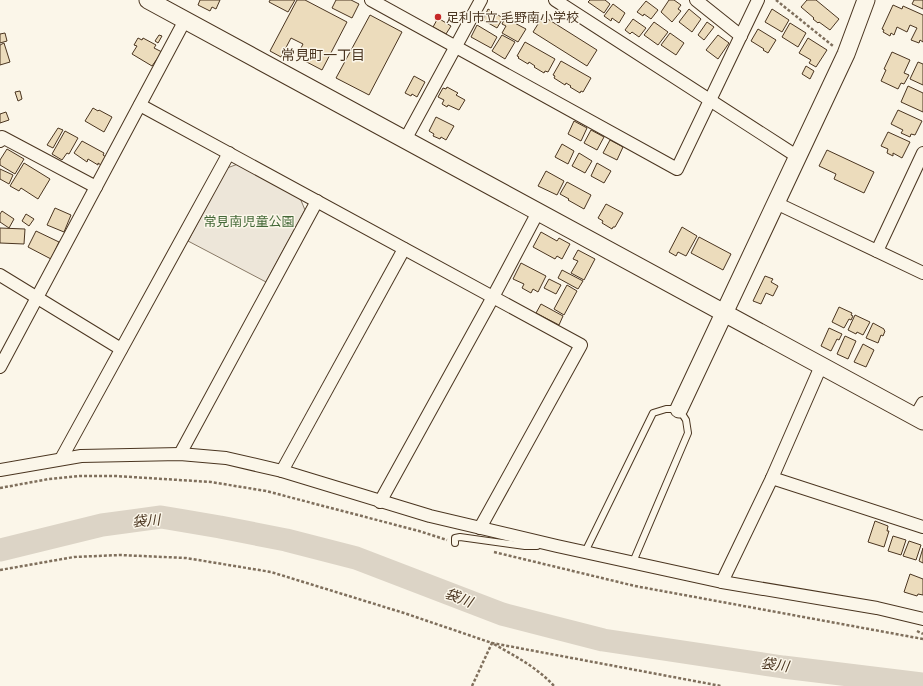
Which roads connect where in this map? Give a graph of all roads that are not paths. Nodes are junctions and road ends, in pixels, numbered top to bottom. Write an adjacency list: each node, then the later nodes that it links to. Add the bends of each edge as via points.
1 (148, 0): 8 (street)
2 (371, 0): 10 (street)
3 (481, 0): 10 (street)
4 (555, 0): 11 (street)
5 (696, 0): 9 (street)
6 (758, 0): 9 (street)
7 (866, 0): 17 (street, via 846,54)
8 (185, 20): 12 (street); 13 (street)
9 (741, 36): 11 (street)
10 (456, 46): 11 (street, via 677,170); 13 (street)
11 (710, 100): 17 (street)
12 (140, 105): 15 (street); 18 (street)
13 (405, 140): 21 (street)
14 (0, 142): 18 (street, via 2,137)
15 (229, 153): 19 (street); 29 (street)
16 (923, 153): 23 (street)
17 (798, 157): 20 (street)
18 (96, 187): 26 (street)
19 (317, 201): 22 (street); 34 (street)
20 (776, 203): 23 (street); 28 (street)
21 (538, 212): 27 (street); 28 (street)
22 (404, 249): 27 (street); 37 (street)
23 (877, 251): 24 (street)
24 (923, 273)
25 (0, 275): 26 (street)
26 (37, 298): 29 (street); 31 (street)
27 (493, 298): 39 (street); 41 (street, via 581,346)
28 (724, 313): 30 (street); 32 (street)
29 (121, 349): 35 (street)
30 (821, 366): 33 (street); 38 (street)
31 (0, 367)
32 (679, 409): 44 (lane, via 653,413); 45 (lane, via 686,420 688,434)
33 (920, 414)
34 (180, 454): 35 (street, via 81,456); 37 (street, via 226,458)
35 (61, 459): 36 (street)
36 (0, 470)
37 (282, 471): 39 (street)
38 (772, 478): 40 (street); 46 (street)
39 (380, 502): 41 (street)
40 (923, 527)
41 (480, 528): 43 (street)
42 (455, 543): 43 (lane, via 455,538 460,537 525,546)
43 (557, 546): 44 (street)
44 (585, 552): 45 (street)
45 (634, 562): 46 (street)
46 (722, 582): 47 (street, via 877,608)
47 (923, 619)

